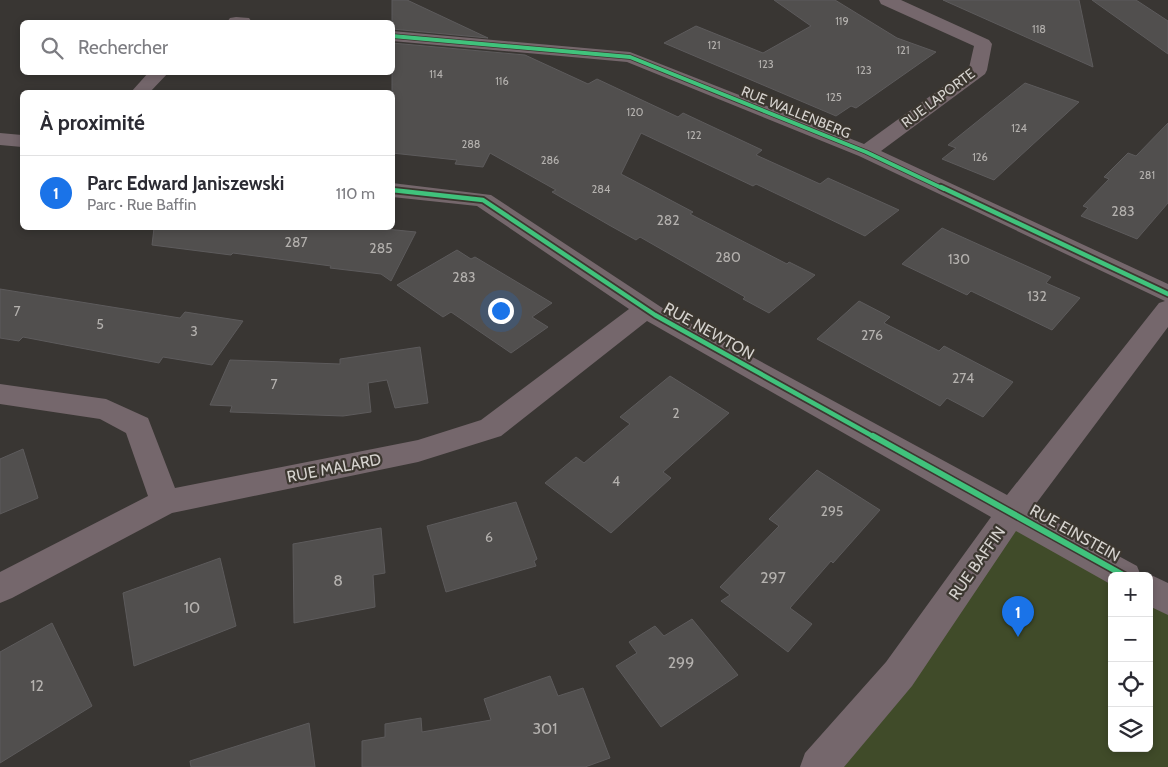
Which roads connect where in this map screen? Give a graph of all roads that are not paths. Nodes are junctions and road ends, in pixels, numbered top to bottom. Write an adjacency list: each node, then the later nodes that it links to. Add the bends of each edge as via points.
1 (887, 0): 7 (street, RUE LAPORTE, via 983,44 978,70)
2 (395, 36): 7 (street, RUE WALLENBERG, via 630,58)
3 (157, 75): 4 (street)
4 (142, 90)
5 (0, 139): 6 (street)
6 (20, 141)
7 (866, 152): 9 (street, RUE WALLENBERG)
8 (395, 190): 11 (street, RUE NEWTON, via 483,200)
9 (1168, 294)
10 (1168, 308): 14 (street, RUE BAFFIN)
11 (646, 309): 13 (street, RUE MALARD, via 491,428 418,451); 14 (street, RUE NEWTON)
12 (0, 394): 13 (street, via 106,409 138,426)
13 (165, 502): 16 (street, RUE MALARD)
14 (1012, 512): 15 (street, RUE EINSTEIN); 19 (street, RUE BAFFIN, via 899,674)
15 (1118, 572)
16 (0, 588)
17 (1153, 591): 18 (street)
18 (1168, 600)
19 (819, 767)

